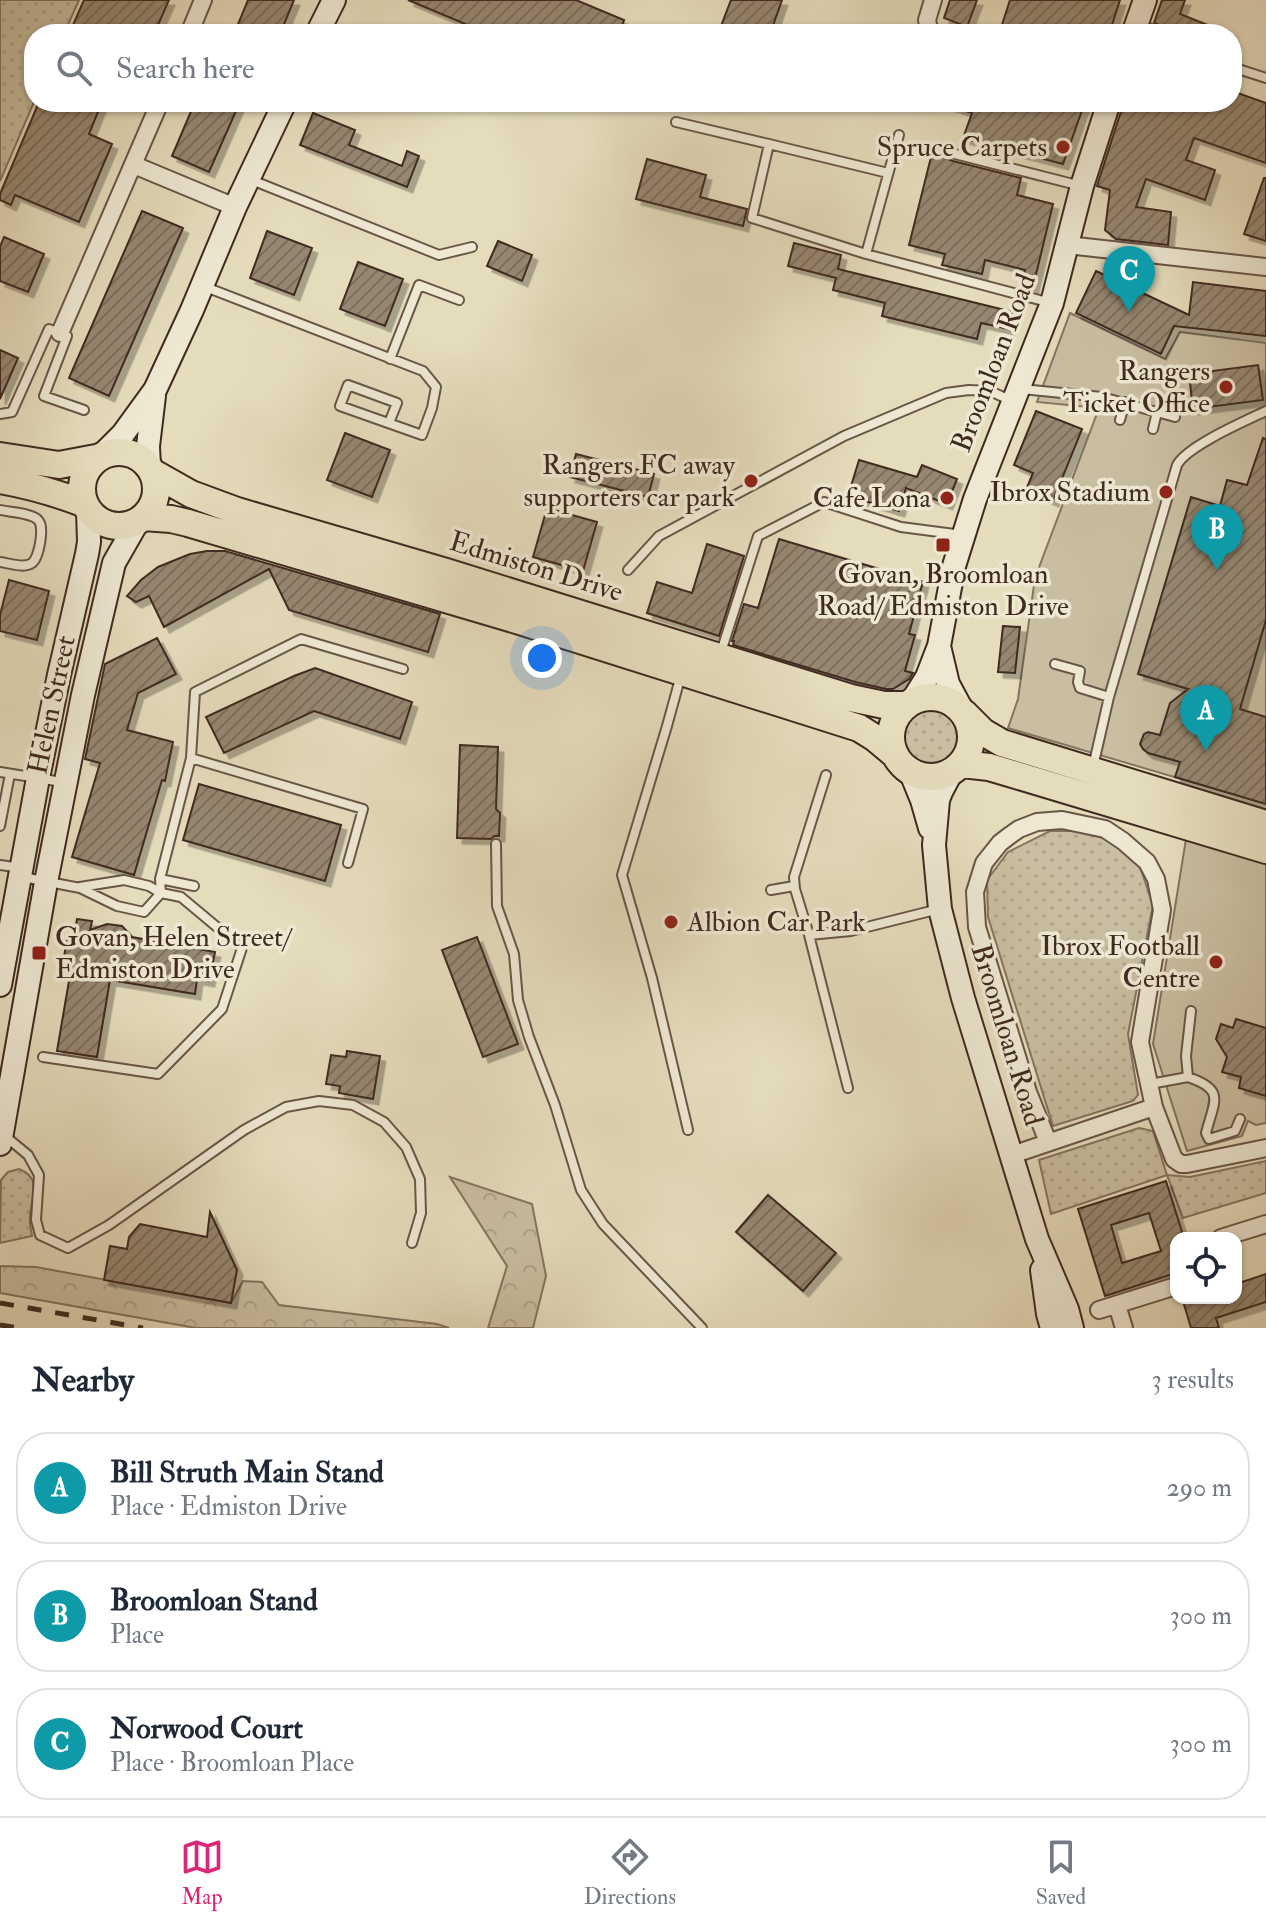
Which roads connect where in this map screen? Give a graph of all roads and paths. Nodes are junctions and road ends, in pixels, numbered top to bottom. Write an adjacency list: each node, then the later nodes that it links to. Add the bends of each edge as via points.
1 (203, 0): 5 (street)
2 (334, 0): 6 (street)
3 (933, 0): 7 (street)
4 (1145, 0): 8 (street)
5 (193, 24)
6 (322, 24)
7 (928, 24)
8 (1137, 24)
9 (1242, 70): 10 (lane)
10 (1266, 78)
11 (156, 112): 18 (street)
12 (280, 112): 20 (street)
13 (1106, 112): 21 (street, Broomloan Road)
14 (676, 122): 16 (lane)
15 (899, 135): 19 (lane)
16 (769, 144): 19 (lane); 25 (lane, via 752,218)
17 (955, 154): 21 (lane)
18 (134, 165): 22 (street); 30 (street)
19 (888, 173): 25 (lane)
20 (248, 178): 22 (street); 24 (lane, via 439,255)
21 (1082, 186): 23 (street, Broomloan Road)
22 (235, 207): 27 (street)
23 (1067, 245): 26 (street); 29 (street, Broomloan Road)
24 (472, 247)
25 (866, 254): 29 (lane)
26 (1266, 267)
27 (202, 285): 31 (lane); 32 (street)
28 (459, 300): 31 (lane, via 419,285)
29 (1052, 303): 33 (street, Broomloan Road)
30 (60, 333): 35 (lane, via 67,336 44,396); 38 (lane, via 49,329 12,412)
31 (390, 359): 41 (lane, via 423,371 436,387 422,435)
32 (155, 390): 44 (street); 45 (street)
33 (1015, 395): 34 (lane); 50 (street, Broomloan Road); 52 (lane, via 946,393 844,436 659,536)
34 (1125, 402): 37 (lane); 40 (lane)
35 (84, 410)
36 (1266, 411): 60 (lane, via 1180,459)
37 (1157, 412): 39 (lane); 42 (lane)
38 (0, 414)
39 (1175, 417)
40 (1120, 420)
41 (389, 423): 41 (lane, via 340,406 348,385 397,403)
42 (1153, 429)
43 (0, 456): 44 (main road, via 59,465)
44 (99, 457): 45 (main road, via 125,452); 47 (main road, via 82,483)
45 (150, 470): 49 (main road, via 155,495); 53 (main road, Edmiston Drive, via 191,494)
46 (0, 480): 47 (main road, via 59,494)
47 (86, 507): 49 (main road, via 106,524); 70 (street, Helen Street, via 87,554)
48 (0, 510): 51 (lane, via 34,516 42,531 32,563)
49 (140, 519): 53 (main road, Edmiston Drive, via 171,519); 71 (street, Helen Street, via 114,563)
50 (963, 535): 55 (street, Broomloan Road); 56 (lane, via 901,527 824,502 758,536)
51 (0, 562)
52 (628, 570)
53 (442, 584): 54 (main road, Edmiston Drive)
54 (522, 608): 56 (main road, Edmiston Drive); 59 (main road, Edmiston Drive)
55 (939, 646): 61 (street, Broomloan Road); 62 (street, Broomloan Road, via 948,684)
56 (719, 656): 61 (main road, Edmiston Drive, via 851,698 884,705)
57 (1055, 664): 60 (lane, via 1080,671 1080,688)
58 (403, 669): 64 (lane, via 301,639 195,692)
59 (682, 671): 63 (main road, Edmiston Drive, via 859,728); 97 (lane, via 622,878)
60 (1109, 697): 66 (lane)
61 (909, 703): 62 (main road, via 943,698); 63 (main road, via 891,727)
62 (964, 713): 65 (main road, via 972,739 969,753); 66 (main road, via 1002,743)
63 (893, 753): 68 (main road)
64 (191, 758): 77 (lane, via 363,809); 79 (lane)
65 (956, 768): 68 (main road, via 938,777); 75 (street, Broomloan Road, via 938,800); 76 (main road, via 989,767)
66 (1092, 772): 72 (main road)
67 (5, 773): 70 (lane); 73 (lane)
68 (911, 773): 75 (street, Broomloan Road)
69 (826, 775): 82 (lane)
70 (38, 778): 71 (lane); 78 (street, Helen Street)
71 (66, 783): 80 (street, Helen Street)
72 (1266, 824)
73 (0, 826)
74 (496, 844): 109 (lane, via 497,906 514,954 518,1000 581,1190 603,1224)
75 (934, 845): 86 (street, Broomloan Road)
76 (1266, 850)
77 (348, 863)
78 (14, 870): 80 (lane); 88 (street, Helen Street)
79 (160, 879): 81 (lane); 85 (lane)
80 (46, 882): 83 (lane); 91 (street, Helen Street)
81 (194, 886)
82 (794, 886): 84 (lane); 87 (lane)
83 (80, 888): 85 (lane, via 124,880); 85 (lane, via 144,912)
84 (771, 890)
85 (161, 893): 90 (lane, via 181,897 242,948 222,1009 158,1074)
86 (940, 909): 87 (lane, via 851,931); 101 (street, Broomloan Road)
87 (809, 935): 94 (lane)
88 (0, 985)
89 (1191, 1011): 92 (lane)
90 (43, 1057)
91 (6, 1068): 98 (street, Helen Street)
92 (1188, 1077): 93 (lane); 96 (lane, via 1213,1091 1209,1139 1235,1131)
93 (1150, 1084): 95 (street); 99 (street, via 1140,1042 1162,910 1156,879 1134,849 1105,829 1062,820 1019,829 984,863 975,916)
94 (848, 1088)
95 (1154, 1107): 99 (street); 100 (street, via 1174,1159 1181,1164)
96 (1240, 1119)
97 (688, 1130)
98 (1, 1139): 105 (lane, via 28,1155 39,1175 40,1235 68,1248 286,1107 319,1101 353,1105 384,1122 406,1147 420,1179 421,1213)
99 (1048, 1142): 101 (street)
100 (1266, 1148)
101 (1012, 1155): 104 (street, Broomloan Road)
102 (1266, 1224): 103 (street)
103 (1240, 1232)
104 (1037, 1239): 110 (street, Broomloan Road); 111 (street, Broomloan Road)
105 (412, 1243)
106 (1170, 1288): 107 (street)
107 (1117, 1305): 108 (street); 112 (street)
108 (1099, 1310)
109 (702, 1328)
110 (1052, 1328)
111 (1072, 1328)
112 (1124, 1328)

